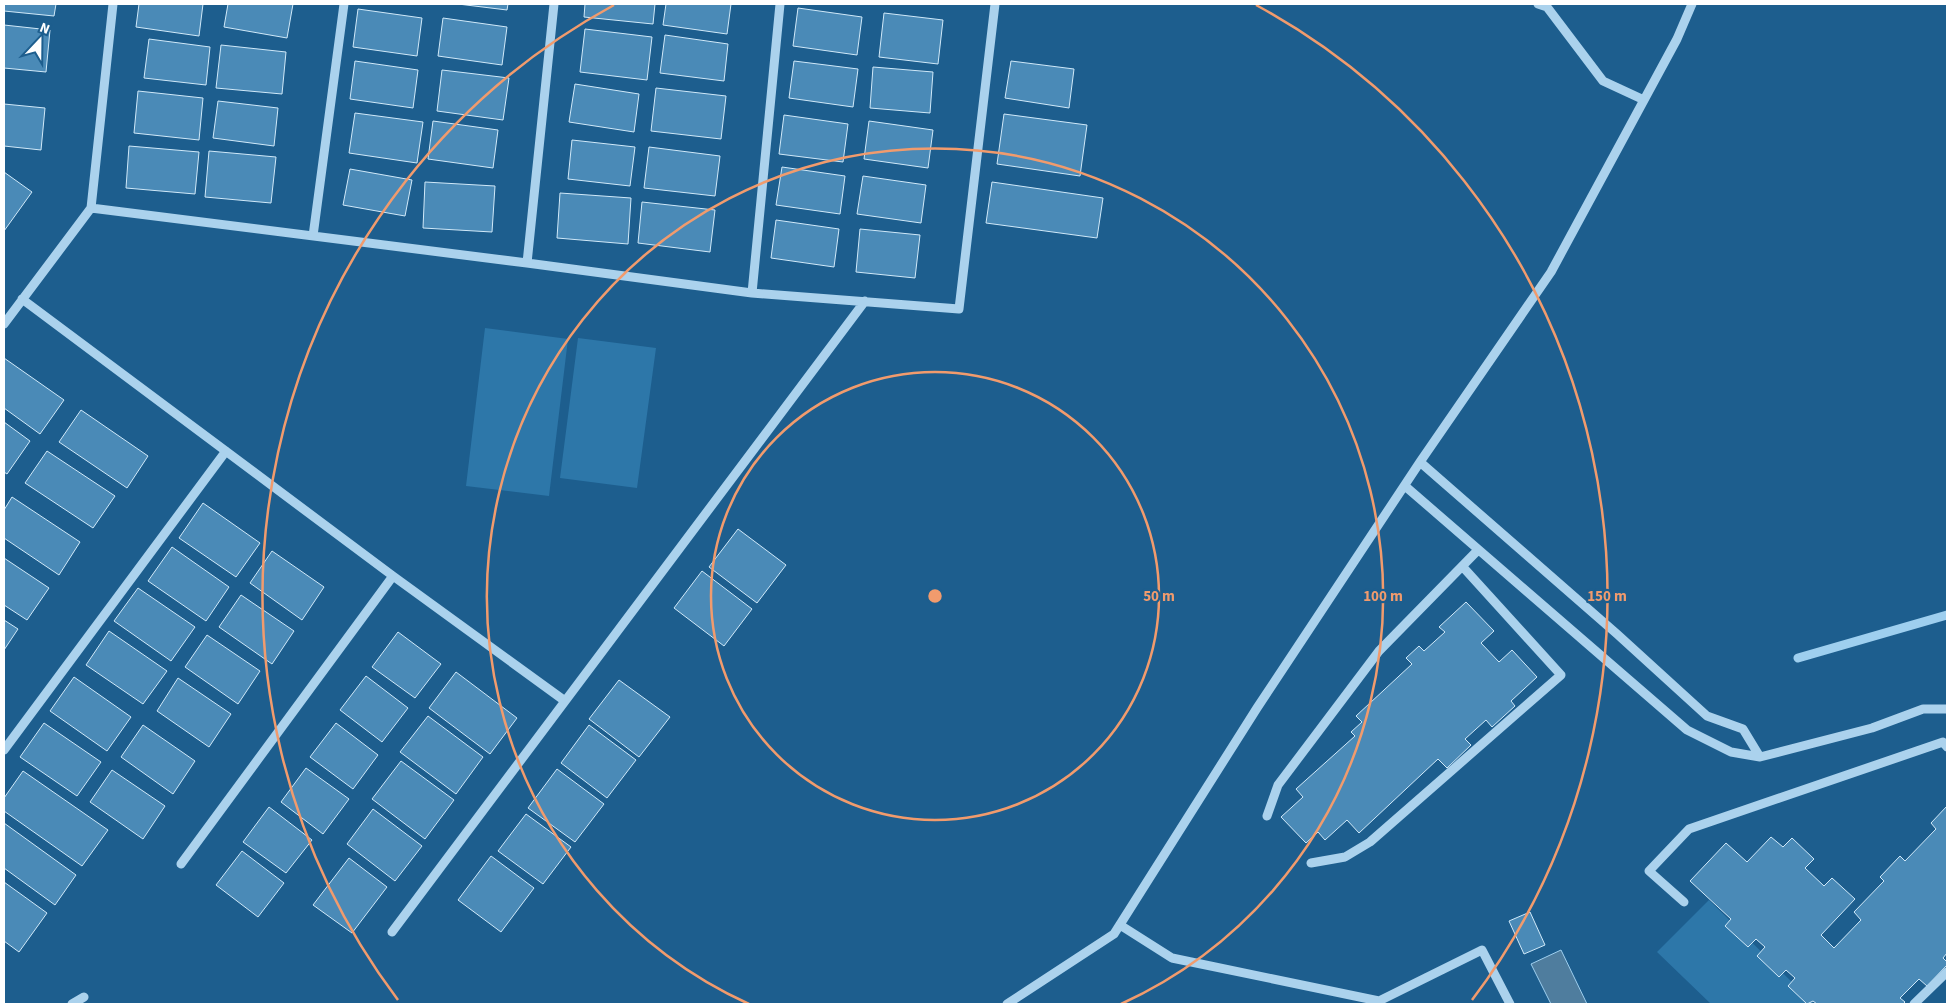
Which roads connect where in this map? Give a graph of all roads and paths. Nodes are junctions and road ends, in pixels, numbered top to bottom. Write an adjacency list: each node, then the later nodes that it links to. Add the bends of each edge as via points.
1 (113, 4): 9 (street)
2 (344, 4): 10 (street)
3 (554, 4): 11 (street)
4 (780, 4): 12 (street)
5 (995, 4): 14 (street, via 959,309)
6 (1538, 4): 8 (street, via 1548,7 1603,82)
7 (1692, 4): 8 (street)
8 (1644, 100): 17 (street, via 1551,272)
9 (91, 208): 10 (street); 13 (street)
10 (313, 236): 11 (street)
11 (527, 263): 12 (street)
12 (752, 293): 14 (street)
13 (22, 299): 15 (street); 16 (street)
14 (865, 301): 22 (street)
15 (4, 324)
16 (226, 451): 21 (street); 25 (street)
17 (1420, 462): 18 (street); 26 (street, via 1708,716 1743,729)
18 (1405, 486): 19 (street); 31 (street, via 1257,708)
19 (1478, 550): 20 (street); 26 (street, via 1687,730 1731,752)
20 (1462, 566): 27 (street, via 1379,651 1278,785); 28 (street, via 1561,674 1370,842 1345,858)
21 (393, 576): 22 (street); 29 (street)
22 (565, 701): 32 (street)
23 (1947, 709): 26 (street, via 1923,709 1872,728)
24 (1947, 747): 30 (street, via 1943,742 1689,829 1649,871)
25 (4, 750)
26 (1760, 757)
27 (1267, 816)
28 (1311, 863)
29 (181, 864)
30 (1684, 902)
31 (1120, 925): 35 (street, via 1172,958); 37 (street, via 1114,934)
32 (392, 932)
33 (1947, 972): 39 (street)
34 (84, 997): 36 (street)
35 (1357, 1000): 38 (street, via 1379,1001 1482,950)
36 (72, 1004)
37 (1007, 1004)
38 (1510, 1004)
39 (1914, 1004)

